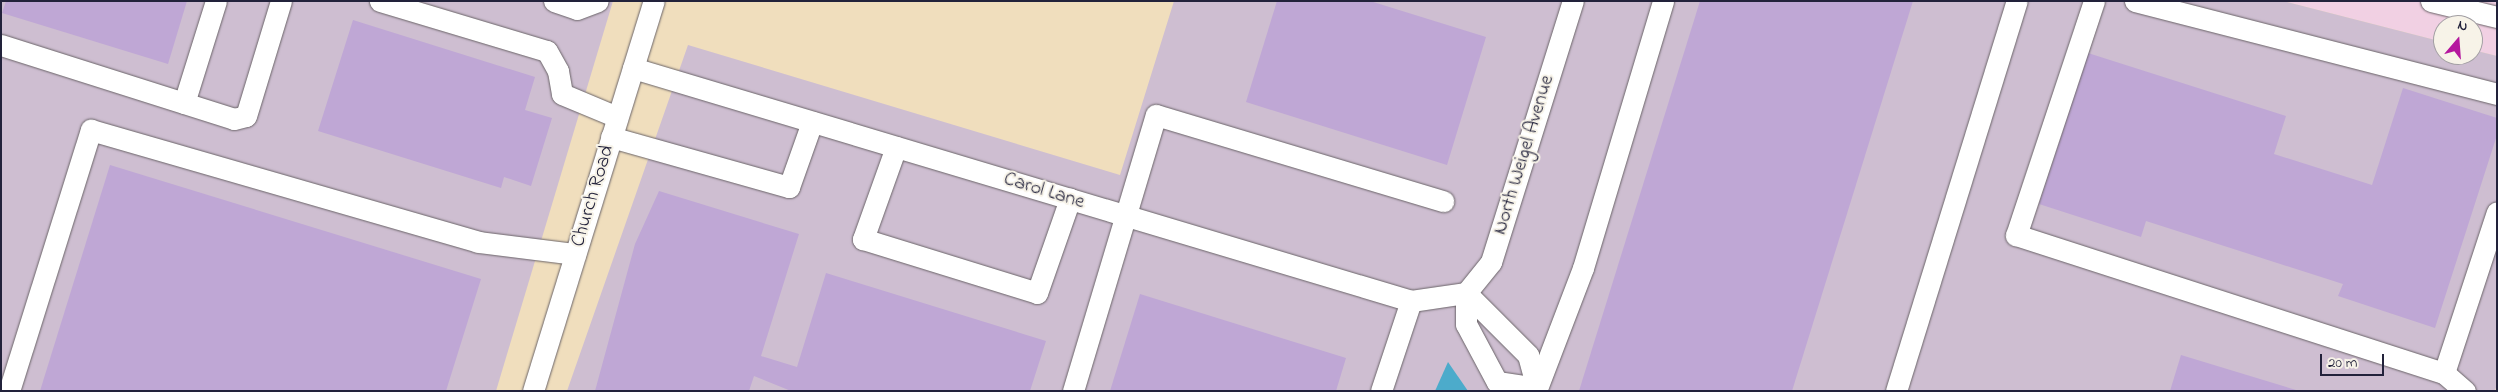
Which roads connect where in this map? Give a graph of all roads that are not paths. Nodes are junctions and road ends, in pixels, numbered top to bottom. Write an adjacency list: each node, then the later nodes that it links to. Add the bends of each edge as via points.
1 (216, 1): 17 (street)
2 (282, 1): 17 (street, via 246,116 234,119)
3 (380, 1): 19 (street, via 548,51 558,71 562,94)
4 (554, 1): 5 (street, via 577,9)
5 (598, 1)
6 (654, 1): 15 (street, Church Road)
7 (1572, 1): 26 (street, North Weigel Avenue, via 1491,262)
8 (1663, 1): 29 (street, via 1583,268)
9 (2017, 1): 34 (street)
10 (2094, 1): 28 (street, via 2016,234)
11 (2135, 1): 16 (street)
12 (2431, 1): 13 (street)
13 (2497, 17)
14 (1, 45): 17 (street)
15 (633, 68): 18 (street, Carol Lane); 19 (street, Church Road)
16 (2497, 94)
17 (184, 103)
18 (812, 122): 19 (street, via 790,187); 20 (street, Carol Lane)
19 (614, 127): 25 (street, Church Road)
20 (896, 147): 21 (street, Carol Lane); 21 (street, via 863,239 1037,293)
21 (1070, 199): 24 (street, Carol Lane)
22 (1443, 201): 24 (street, via 1156,115)
23 (2497, 212): 28 (street)
24 (1125, 215): 27 (street, Carol Lane); 32 (street)
25 (575, 254): 30 (street, via 478,242 91,130); 31 (street, Church Road)
26 (1461, 294): 27 (street, Carol Lane); 29 (street, via 1528,355); 29 (street, via 1466,324 1497,382)
27 (1411, 301): 33 (street)
28 (2444, 373): 35 (street)
29 (1536, 389)
30 (9, 391)
31 (533, 391)
32 (1073, 391)
33 (1381, 391)
34 (1896, 391)
35 (2465, 391)

